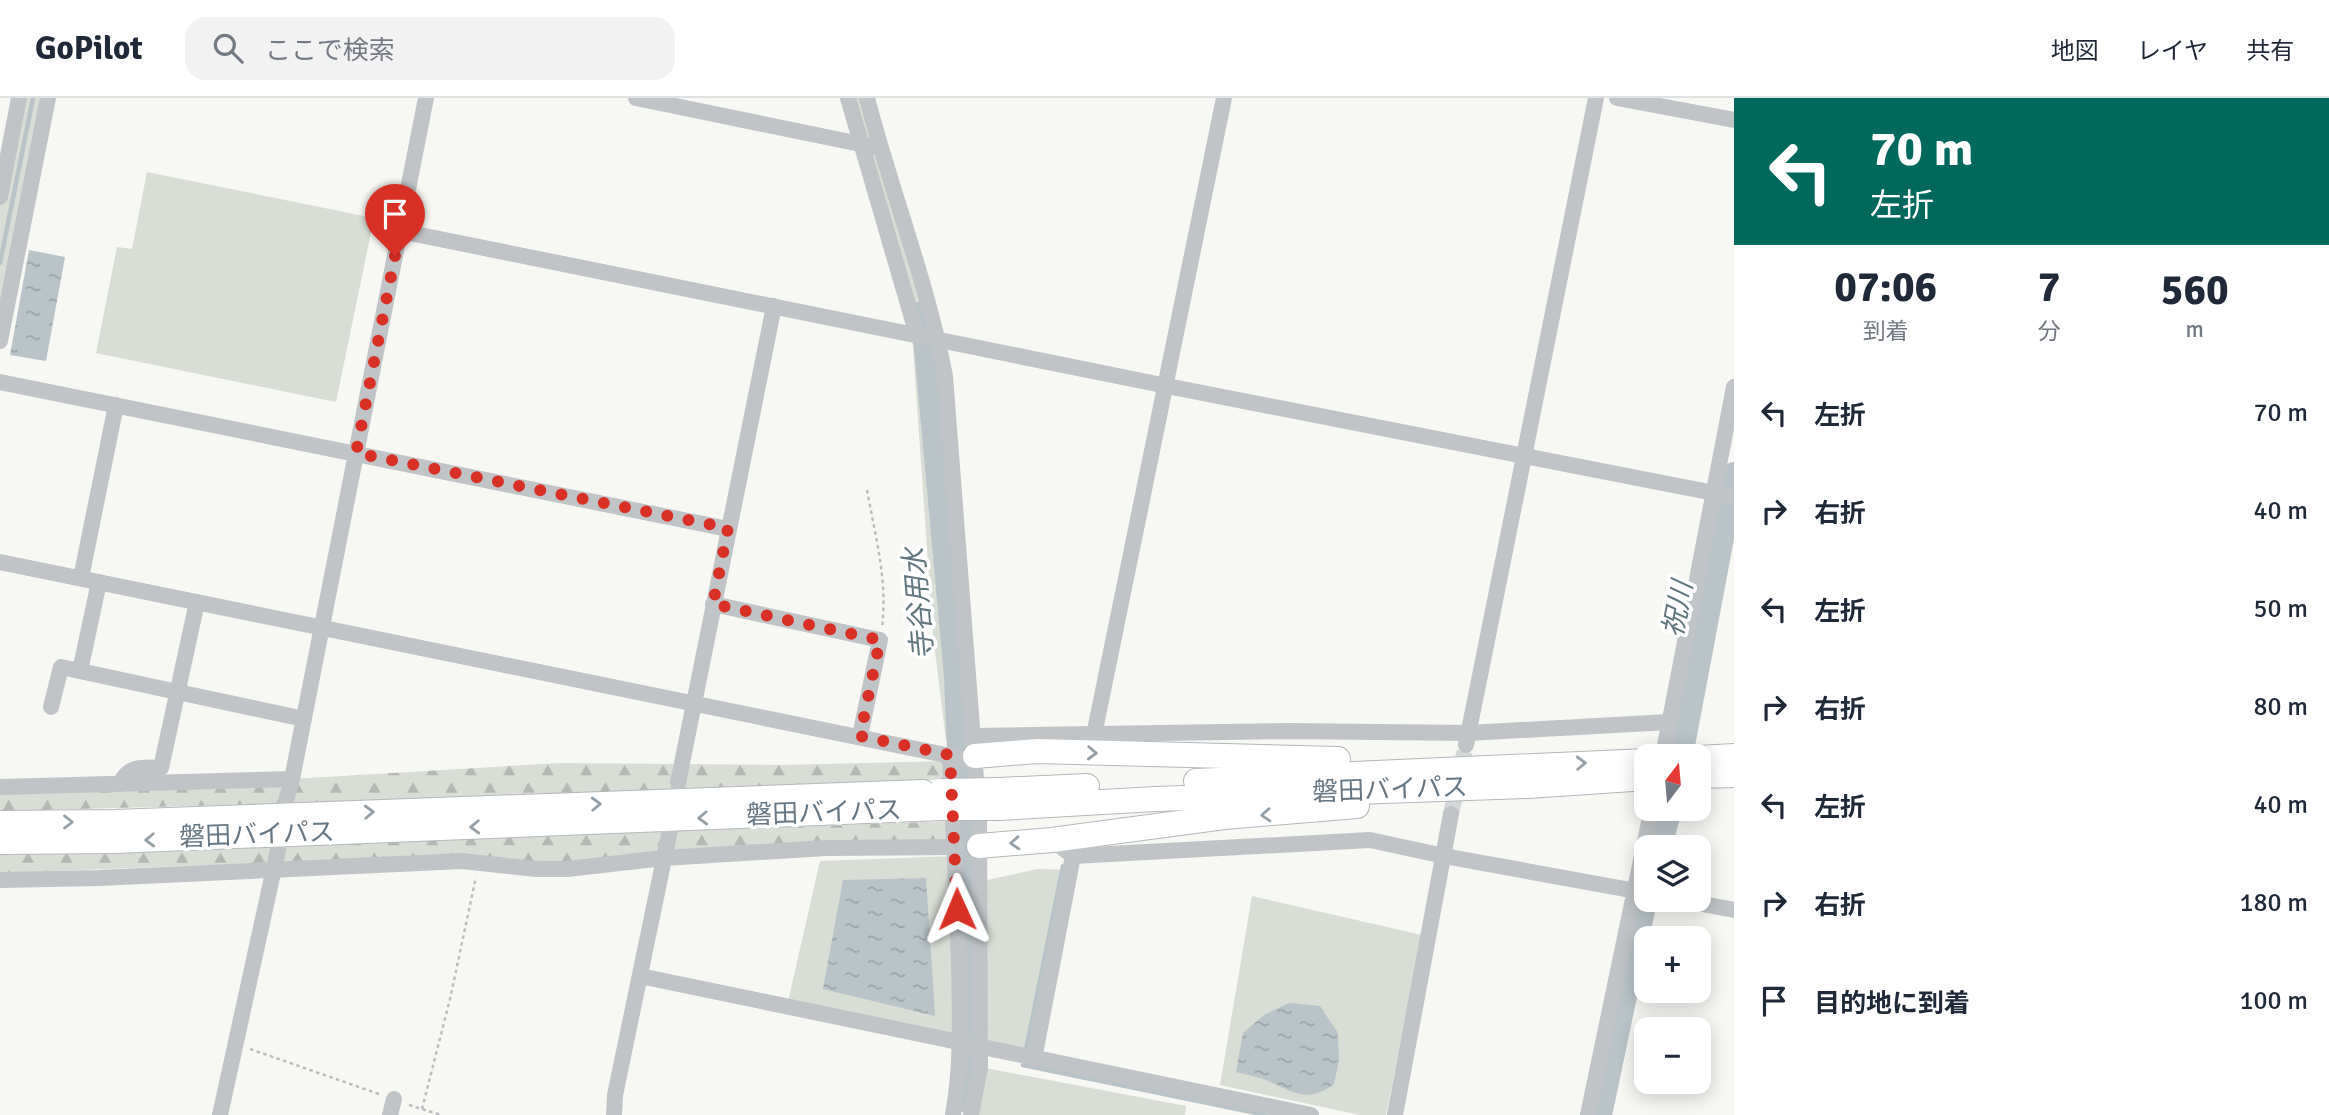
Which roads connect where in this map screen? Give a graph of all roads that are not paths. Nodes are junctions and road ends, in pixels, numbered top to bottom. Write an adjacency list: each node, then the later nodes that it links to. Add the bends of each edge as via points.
1 (19, 98): 12 (street)
2 (48, 98): 16 (street)
3 (426, 98): 13 (street)
4 (636, 98): 11 (street)
5 (848, 98): 11 (street)
6 (867, 98): 11 (street)
7 (1224, 98): 18 (street)
8 (1596, 98): 22 (street)
9 (1617, 98): 10 (street)
10 (1734, 120)
11 (871, 147): 15 (street)
12 (0, 197)
13 (400, 231): 14 (street); 21 (street)
14 (774, 306): 15 (street); 25 (street)
15 (926, 337): 18 (street); 42 (street, via 945,376)
16 (0, 341)
17 (0, 382): 20 (street)
18 (1167, 386): 22 (street); 38 (street)
19 (1734, 387): 23 (street)
20 (116, 405): 21 (street); 27 (street)
21 (356, 453): 25 (street); 31 (street)
22 (1524, 457): 23 (street); 40 (street)
23 (1712, 492): 24 (street); 37 (street)
24 (1734, 497)
25 (728, 528): 30 (street)
26 (0, 562): 27 (street)
27 (81, 578): 28 (street)
28 (99, 582): 29 (street); 32 (street)
29 (197, 602): 31 (street); 33 (street)
30 (713, 604): 34 (street); 39 (street, via 880,640)
31 (322, 628): 34 (street); 36 (street)
32 (80, 671): 33 (street); 35 (street, via 61,667)
33 (177, 692): 36 (street); 51 (street, via 160,768 135,767)
34 (694, 703): 39 (street); 50 (street)
35 (51, 707)
36 (304, 719): 49 (street)
37 (1669, 722): 40 (street); 41 (street)
38 (1094, 735): 40 (street, via 1289,731); 42 (street)
39 (860, 736): 42 (street)
40 (1467, 739)
41 (1664, 744)
42 (966, 754): 46 (highway, one-way to 46, via 1037,751 1444,760); 60 (street); 60 (street)
43 (1734, 757): 44 (highway)
44 (1712, 758)
45 (1634, 770): 46 (highway, 磐田バイパス)
46 (1531, 775): 53 (highway, 磐田バイパス, bridge); 58 (highway, one-way to 58, via 1320,811 1224,817)
47 (1734, 775): 48 (highway)
48 (1712, 776)
49 (292, 779): 51 (street); 54 (street)
50 (678, 783)
51 (120, 784): 52 (street)
52 (0, 787)
53 (942, 800): 56 (highway, 磐田バイパス, one-way to 53); 59 (highway, 磐田バイパス, one-way to 59, via 114,841)
54 (286, 801)
55 (1451, 814): 63 (street)
56 (0, 822)
57 (670, 830): 64 (street)
58 (1052, 840): 60 (highway, one-way to 60); 62 (street)
59 (0, 842)
60 (967, 846): 64 (street, via 826,848); 72 (street); 72 (street)
61 (278, 850): 65 (street)
62 (1073, 856): 63 (street, via 1370,840); 73 (street)
63 (1444, 856): 67 (street); 79 (street)
64 (664, 858): 65 (street, via 567,869 463,861); 71 (street)
65 (273, 870): 66 (street); 74 (street)
66 (0, 880)
67 (1634, 891)
68 (1711, 906): 69 (street)
69 (1734, 910)
70 (1636, 912): 80 (street)
71 (640, 976): 72 (street); 75 (street)
72 (970, 1044): 73 (street); 76 (street); 77 (street, via 980,1067)
73 (1029, 1058): 78 (street)
74 (220, 1115)
75 (614, 1115)
76 (953, 1115)
77 (971, 1115)
78 (1311, 1115)
79 (1395, 1115)
80 (1588, 1115)

